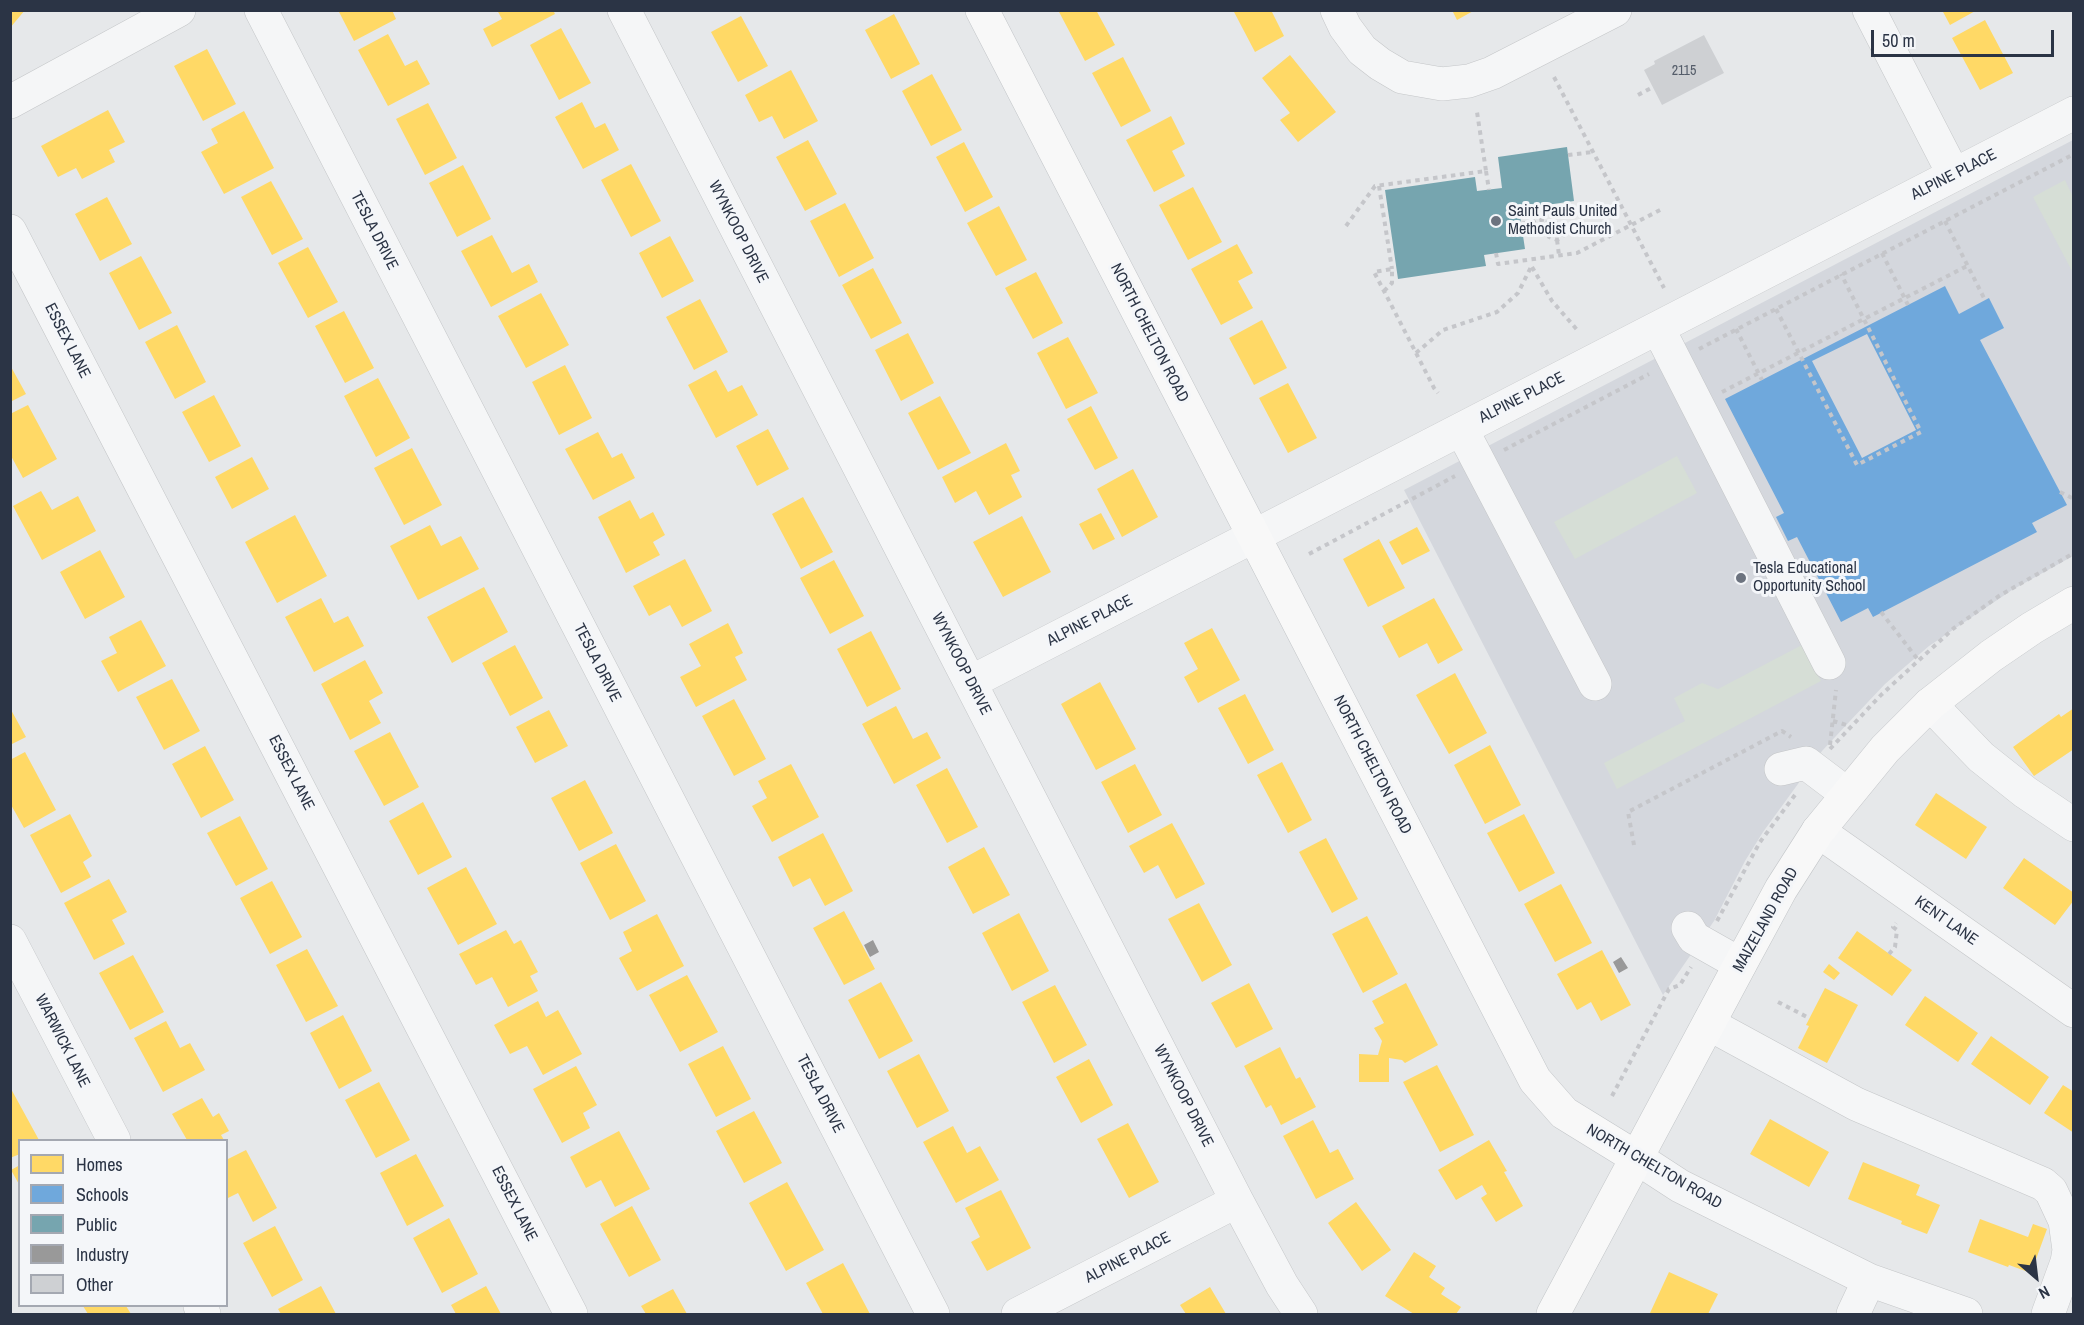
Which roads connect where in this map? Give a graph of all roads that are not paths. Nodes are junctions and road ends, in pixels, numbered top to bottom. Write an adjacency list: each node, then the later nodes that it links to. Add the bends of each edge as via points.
1 (180, 10): 8 (street)
2 (261, 10): 34 (street, TESLA DRIVE)
3 (624, 10): 17 (street, WYNKOOP DRIVE)
4 (982, 10): 14 (main road, NORTH CHELTON ROAD)
5 (1337, 10): 6 (street, via 1362,50 1380,64 1402,77 1442,84 1492,74)
6 (1615, 10)
7 (1869, 10): 10 (street)
8 (10, 102)
9 (2073, 113): 10 (street, ALPINE PLACE)
10 (1954, 175): 12 (street, ALPINE PLACE)
11 (10, 231): 33 (street, ESSEX LANE)
12 (1658, 328): 13 (street, ALPINE PLACE); 16 (street)
13 (1462, 430): 14 (street, ALPINE PLACE); 18 (street)
14 (1254, 536): 17 (street, ALPINE PLACE); 30 (main road, NORTH CHELTON ROAD, via 1535,1080 1564,1113)
15 (2073, 603): 19 (main road, MAIZELAND ROAD, via 1991,656)
16 (1829, 663)
17 (971, 682): 31 (street, WYNKOOP DRIVE)
18 (1595, 684)
19 (1930, 704): 21 (main road, MAIZELAND ROAD); 22 (street, via 1981,757)
20 (1781, 769): 21 (street, via 1806,764)
21 (1847, 794): 23 (main road, MAIZELAND ROAD)
22 (2073, 825)
23 (1818, 831): 26 (main road, MAIZELAND ROAD); 27 (street, KENT LANE)
24 (1688, 928): 26 (street, via 1694,938)
25 (10, 941): 29 (street, WARWICK LANE)
26 (1740, 964): 28 (main road, MAIZELAND ROAD)
27 (2073, 1011)
28 (1709, 1024): 30 (main road, MAIZELAND ROAD); 40 (street, via 1856,1104 2043,1184 2056,1201 2069,1238 2067,1262)
29 (113, 1139)
30 (1637, 1158): 32 (street, NORTH CHELTON ROAD, via 1680,1186); 37 (main road, MAIZELAND ROAD)
31 (1238, 1201): 35 (street, ALPINE PLACE); 36 (street, WYNKOOP DRIVE)
32 (1869, 1280): 38 (street); 39 (street, NORTH CHELTON ROAD)
33 (571, 1314)
34 (933, 1314)
35 (1018, 1314)
36 (1301, 1314)
37 (1553, 1314)
38 (1853, 1314)
39 (1966, 1314)
40 (2048, 1314)

